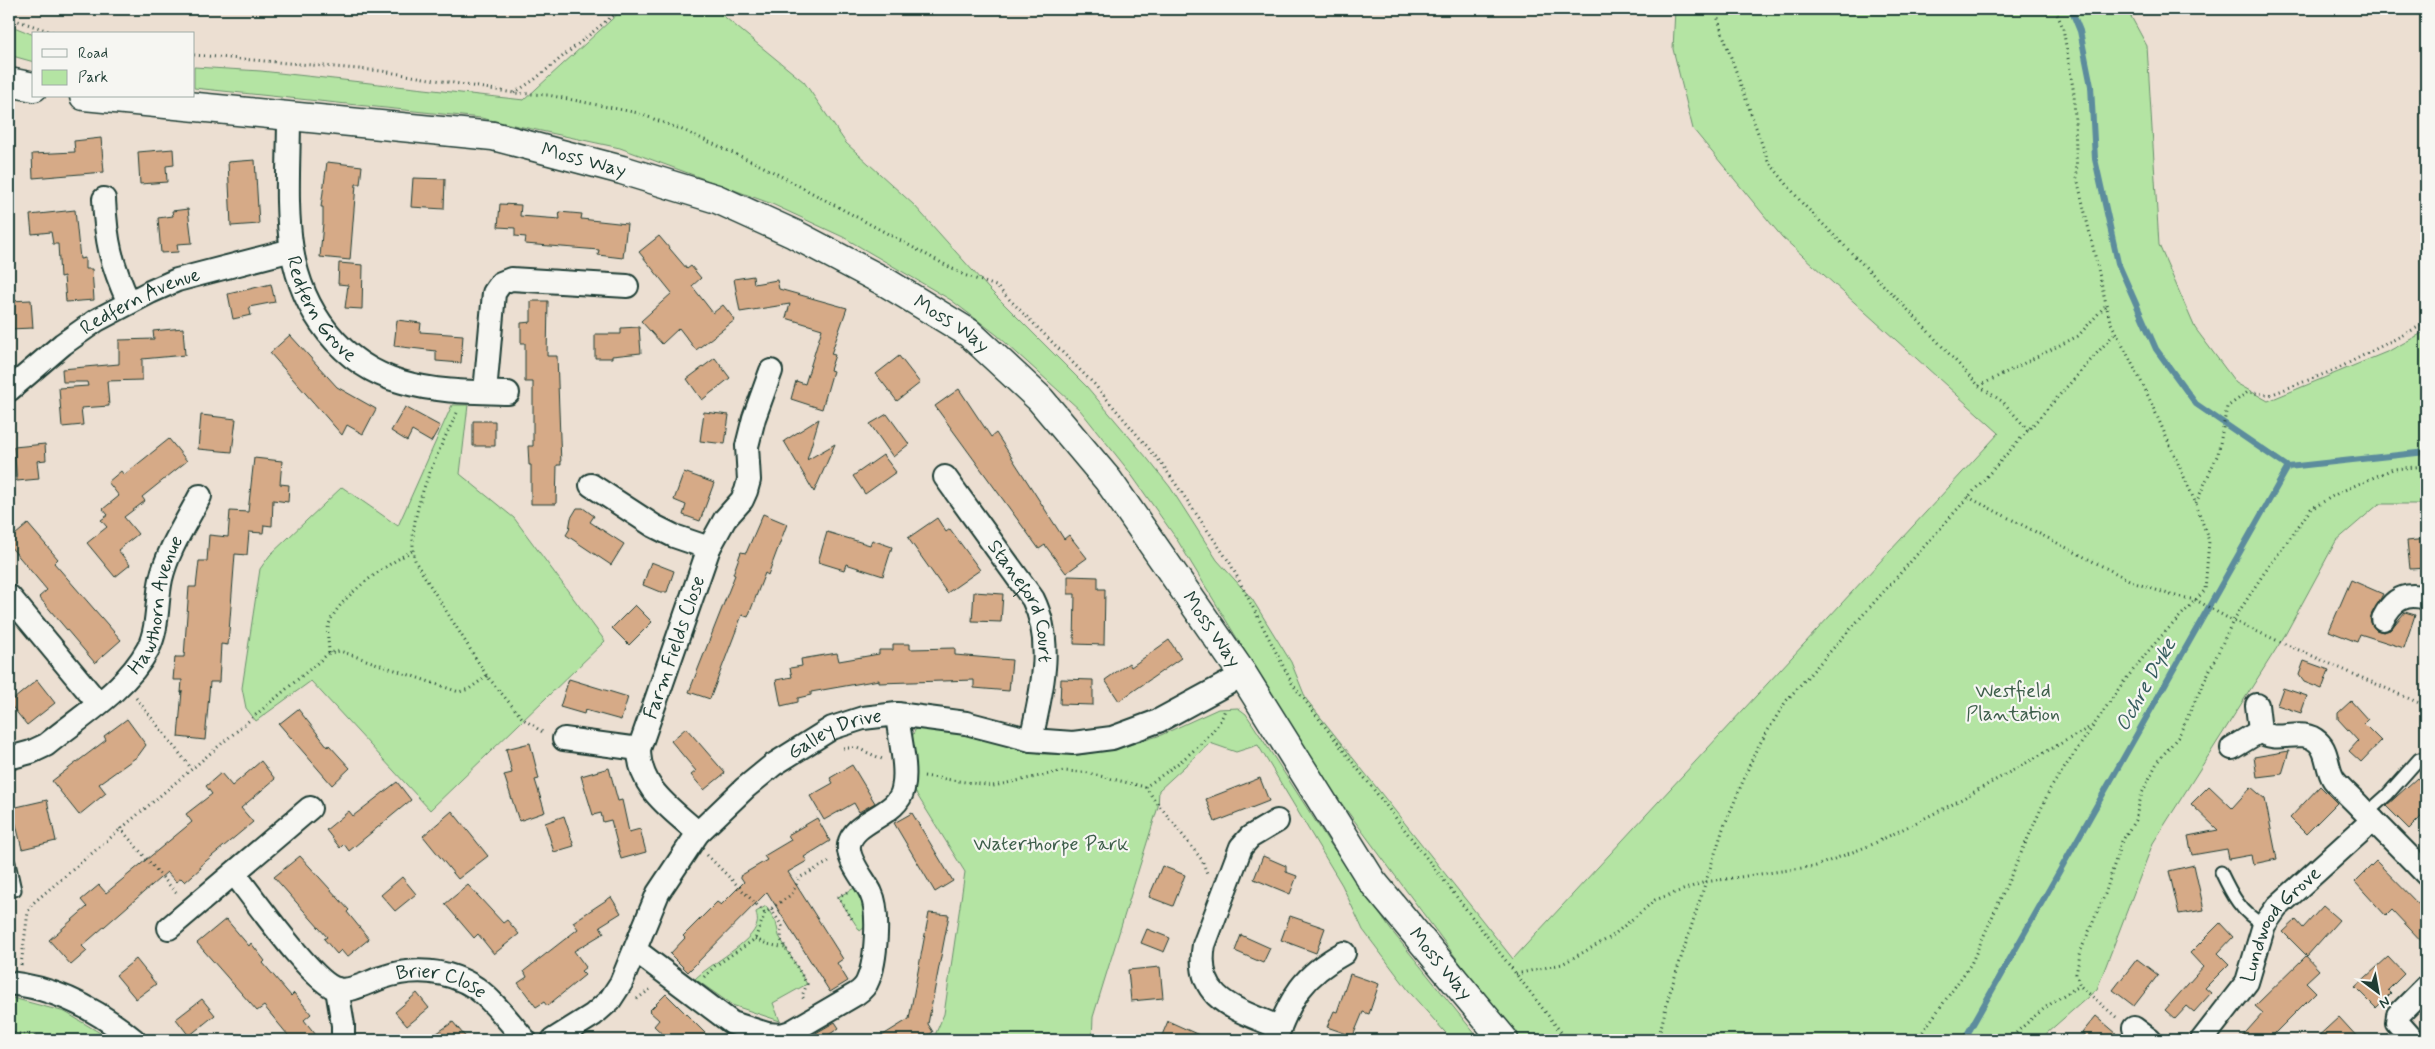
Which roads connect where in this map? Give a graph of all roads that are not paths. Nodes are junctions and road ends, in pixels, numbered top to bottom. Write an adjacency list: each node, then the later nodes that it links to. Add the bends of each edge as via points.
1 (9, 82): 2 (street)
2 (32, 87)
3 (104, 98): 4 (street, Moss Way)
4 (289, 116): 6 (street, Redfern Grove); 20 (street, Moss Way, via 493,136 622,170 718,199 887,283 970,333 1040,399 1108,480)
5 (104, 198): 8 (street, via 109,254)
6 (292, 250): 8 (street, Redfern Avenue, via 177,280); 11 (street, Redfern Grove, via 310,306 341,349 380,374 402,382)
7 (627, 286): 11 (street, via 511,279 501,283 494,292)
8 (129, 303): 10 (street, Redfern Avenue, via 63,344)
9 (771, 371): 16 (street, Farm Fields Close, via 747,446 749,480 746,490)
10 (10, 386)
11 (476, 392): 12 (street, Redfern Grove)
12 (508, 393)
13 (945, 477): 26 (street, Staneford Court, via 1040,613 1045,652 1042,689)
14 (591, 485): 16 (street, Farm Fields Close, via 654,526)
15 (200, 496): 21 (street, Hawthorn Avenue, via 166,559 148,648 123,682)
16 (709, 548): 28 (street, Farm Fields Close)
17 (10, 597): 21 (street)
18 (2426, 598): 19 (street, via 2404,596 2395,601)
19 (2383, 619)
20 (1242, 673): 26 (street, Galley Drive, via 1158,721 1112,738 1073,743); 52 (street, Moss Way, via 1372,881)
21 (98, 703): 29 (street, Hawthorn Avenue, via 46,745)
22 (2257, 705): 24 (street)
23 (897, 714): 26 (street, Galley Drive, via 966,723); 34 (street, Galley Drive, via 863,718 832,728 803,745 745,788); 42 (street, via 905,772 903,791 895,805 856,832 849,844 850,855 876,906 877,924 870,977 865,986 791,1032 767,1034 732,1023)
24 (2260, 731): 27 (street); 32 (street, via 2266,736 2301,735 2318,742 2334,780)
25 (564, 739): 28 (street, Farm Fields Close)
26 (1031, 740)
27 (2232, 748)
28 (639, 749): 34 (street, Farm Fields Close, via 639,764 645,780)
29 (9, 758)
30 (2419, 759): 32 (lane)
31 (310, 808): 37 (street)
32 (2370, 817): 38 (street); 40 (street, Lundwood Grove, via 2277,907)
33 (1277, 821): 47 (street, via 1250,837 1241,847 1201,959 1208,986 1224,1003)
34 (695, 837): 42 (street, Galley Drive, via 658,893)
35 (9, 863): 39 (lane)
36 (2221, 872): 40 (lane, via 2242,909)
37 (234, 873): 41 (street); 46 (street, via 308,966)
38 (2426, 874)
39 (15, 890)
40 (2264, 925): 53 (street, Lundwood Grove, via 2247,982)
41 (169, 928)
42 (635, 950): 51 (street, Galley Drive, via 610,1000 593,1015)
43 (1344, 953): 47 (street, via 1316,970 1302,984)
44 (14, 984): 48 (street, via 54,992 84,1006 114,1023)
45 (2426, 987): 54 (street, via 2398,1015 2397,1022)
46 (337, 989): 49 (street); 50 (street, Brier Close, via 349,989 402,972 438,972 477,988)
47 (1277, 1034)
48 (134, 1040)
49 (343, 1040)
50 (525, 1040)
51 (553, 1040)
52 (1504, 1040)
53 (2202, 1040)
54 (2413, 1040)

